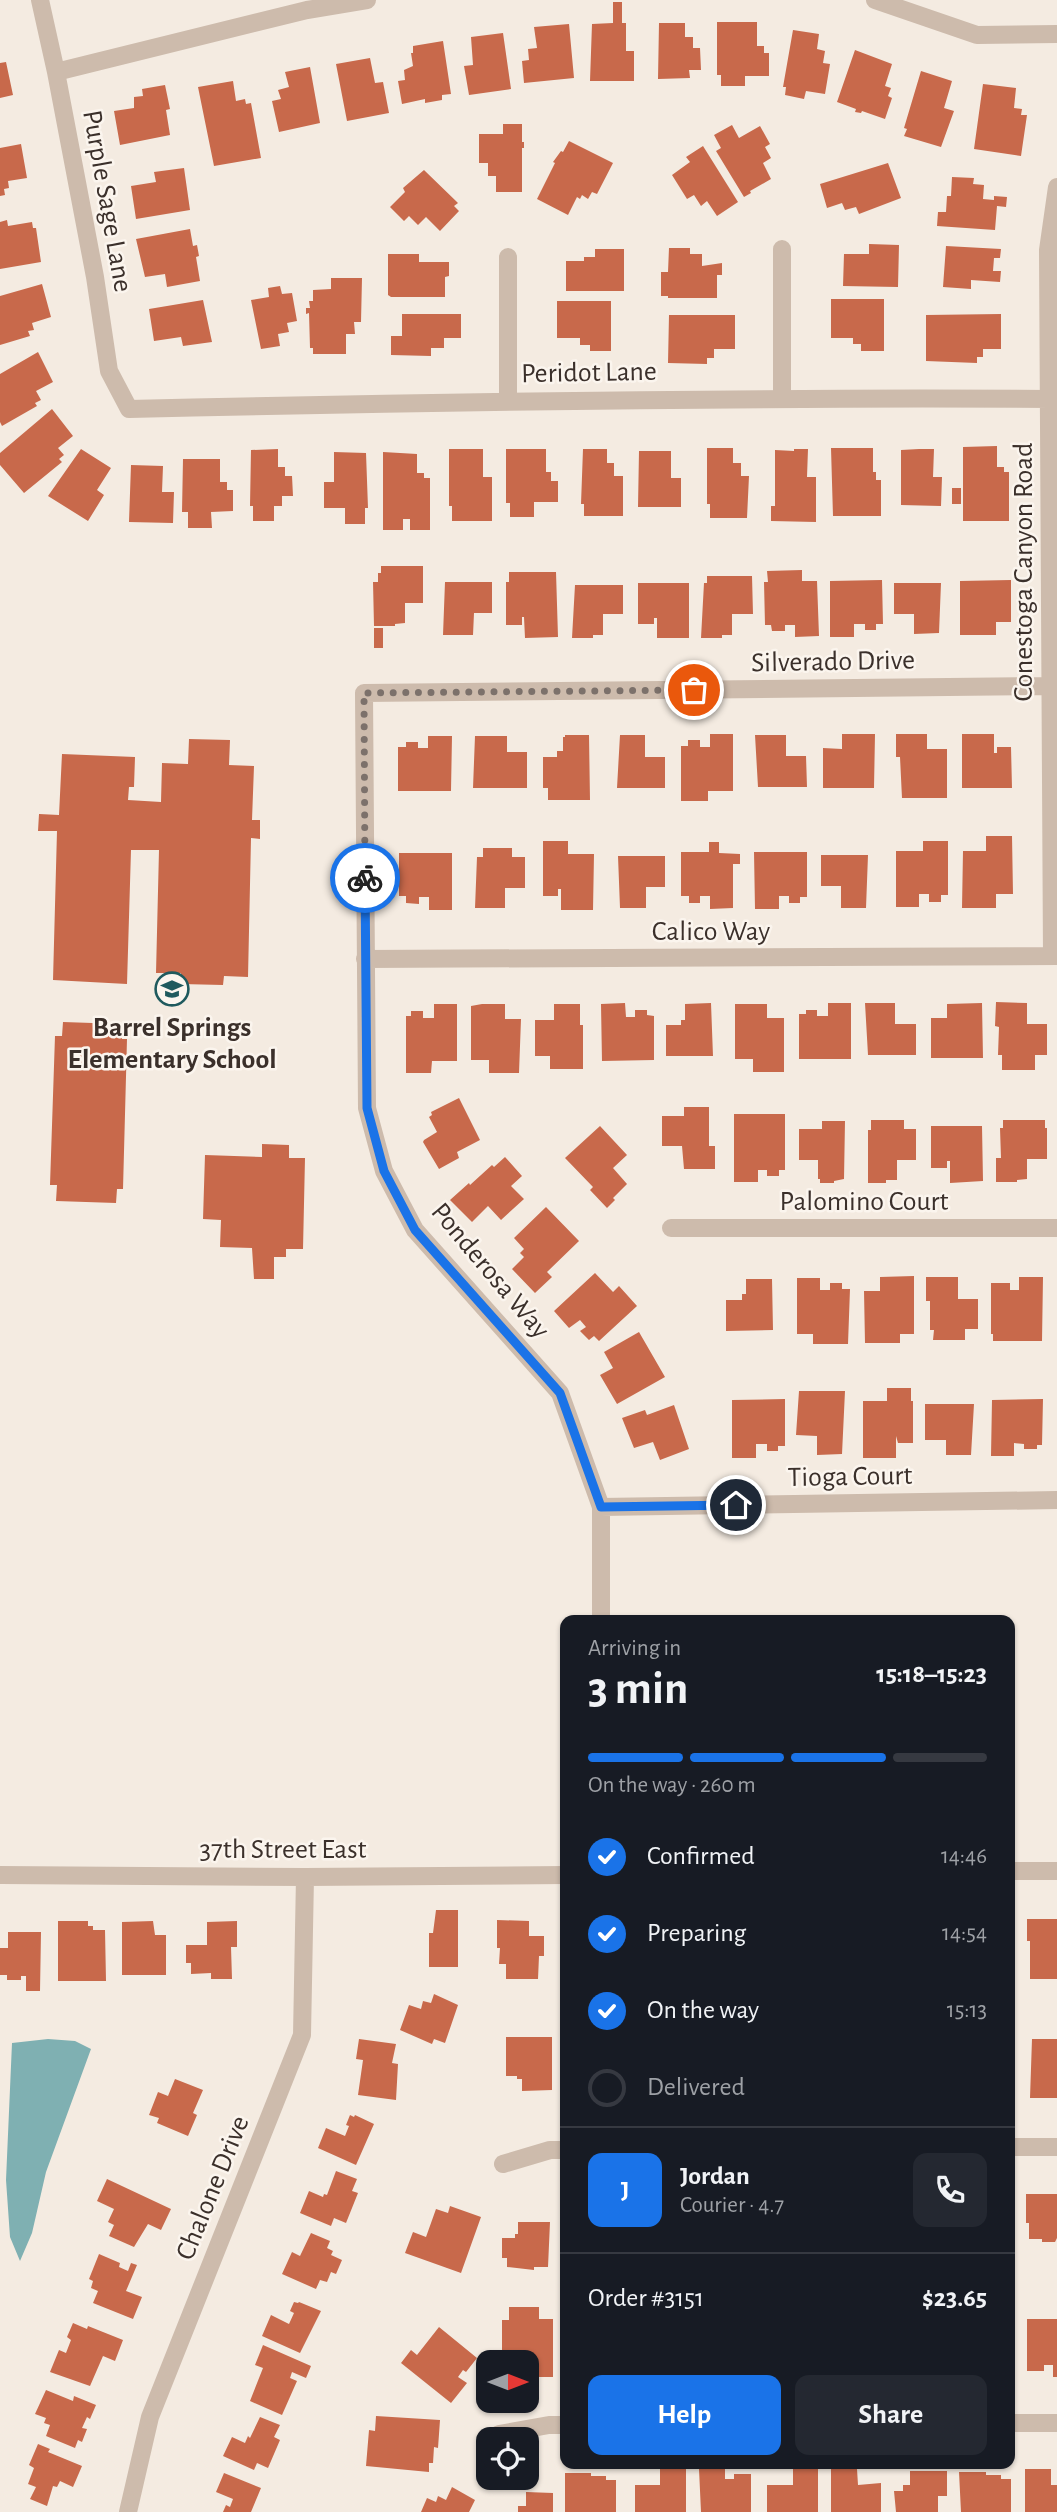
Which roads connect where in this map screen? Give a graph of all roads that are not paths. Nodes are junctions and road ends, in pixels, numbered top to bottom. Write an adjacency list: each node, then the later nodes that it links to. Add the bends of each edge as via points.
1 (40, 0): 5 (street, Purple Sage Lane)
2 (367, 0): 5 (street, via 307,10)
3 (875, 0): 4 (street, via 977,35)
4 (1057, 34)
5 (56, 72): 12 (street, Purple Sage Lane, via 109,371)
6 (1057, 187): 10 (street, Conestoga Canyon Road, via 1048,250)
7 (782, 249): 9 (street)
8 (508, 257): 11 (street)
9 (782, 398): 10 (street, Peridot Lane); 11 (street, Peridot Lane)
10 (1050, 399): 13 (street, Conestoga Canyon Road)
11 (509, 400): 12 (street, Peridot Lane)
12 (129, 409)
13 (1051, 686): 14 (street, Silverado Drive); 15 (street, Conestoga Canyon Road)
14 (364, 693): 16 (street, Ponderosa Way)
15 (1054, 956): 16 (street, Calico Way)
16 (365, 960): 20 (street, Ponderosa Way, via 367,1108 384,1171 415,1230 560,1393)
17 (671, 1228): 18 (street, Palomino Court)
18 (1057, 1228)
19 (1057, 1500): 20 (street, Tioga Court)
20 (601, 1507): 21 (street, Ponderosa Way)
21 (601, 1615)
22 (1015, 1871): 23 (street)
23 (1057, 1871)
24 (0, 1875): 26 (street, 37th Street East)
25 (560, 1875): 26 (street, 37th Street East)
26 (305, 1877): 35 (street, Chalone Drive, via 302,2035 150,2417)
27 (1015, 2147): 28 (street)
28 (1057, 2147)
29 (560, 2150): 30 (street)
30 (503, 2164)
31 (1015, 2423): 32 (street)
32 (1057, 2423)
33 (560, 2424): 34 (street)
34 (538, 2427)
35 (128, 2512)

